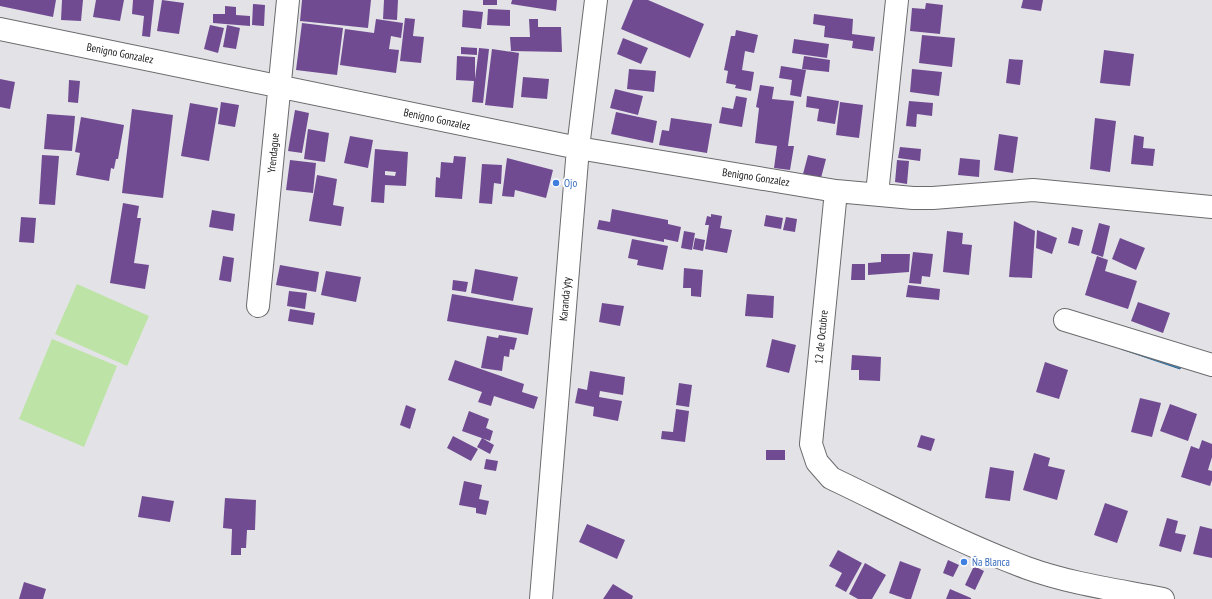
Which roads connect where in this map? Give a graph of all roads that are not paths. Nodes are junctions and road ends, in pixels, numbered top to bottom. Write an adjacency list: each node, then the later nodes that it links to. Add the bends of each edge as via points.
1 (288, 0): 5 (street, Yrendague)
2 (596, 0): 6 (street, Karanda'yty)
3 (897, 0): 8 (street)
4 (0, 29): 5 (street, Benigno Gonzalez)
5 (280, 86): 6 (street, Benigno Gonzalez); 10 (street, Yrendague)
6 (578, 148): 7 (street, Benigno Gonzalez); 13 (street, Karanda'yty)
7 (836, 191): 8 (street, Benigno Gonzalez); 14 (street, 12 de Octubre, via 811,444 817,462 831,478 983,550 1028,568 1073,582)
8 (877, 194): 9 (street, Benigno Gonzalez, via 933,198 1033,190)
9 (1212, 207)
10 (258, 306)
11 (1065, 320): 12 (street)
12 (1211, 362)
13 (541, 599)
14 (1163, 599)

